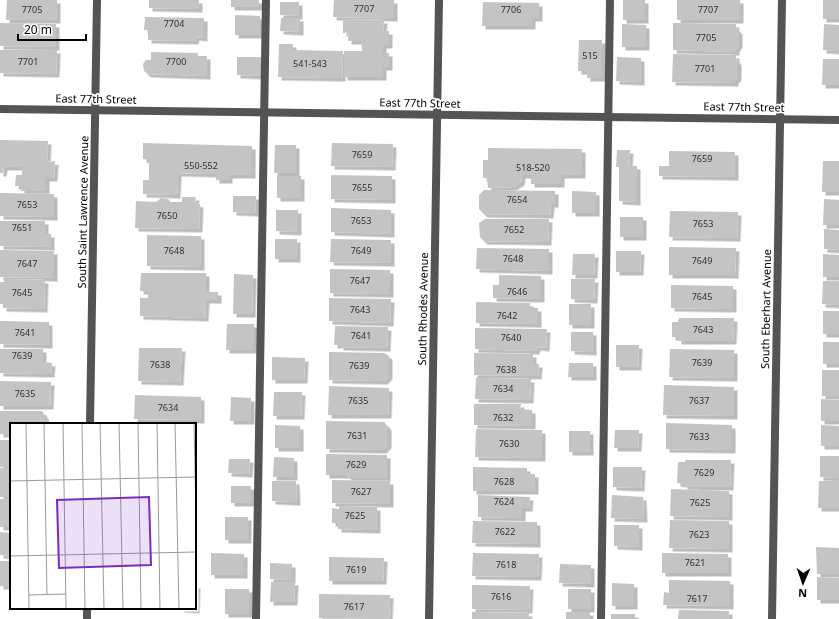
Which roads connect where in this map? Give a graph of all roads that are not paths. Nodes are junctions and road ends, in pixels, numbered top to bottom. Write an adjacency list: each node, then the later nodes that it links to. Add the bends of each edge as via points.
1 (97, 0): 7 (street, South Saint Lawrence Avenue)
2 (266, 0): 8 (street)
3 (439, 0): 9 (street, South Rhodes Avenue)
4 (610, 0): 10 (street)
5 (782, 0): 11 (street, South Eberhart Avenue)
6 (0, 109): 7 (street, East 77th Street)
7 (95, 110): 8 (street, East 77th Street); 13 (street, South Saint Lawrence Avenue)
8 (264, 112): 9 (street, East 77th Street); 14 (street)
9 (437, 114): 10 (street, East 77th Street); 15 (street, South Rhodes Avenue)
10 (608, 117): 11 (street, East 77th Street); 16 (street)
11 (780, 119): 12 (street, East 77th Street); 17 (street, South Eberhart Avenue)
12 (839, 120)
13 (90, 423)
14 (256, 619)
15 (429, 619)
16 (601, 619)
17 (772, 619)

